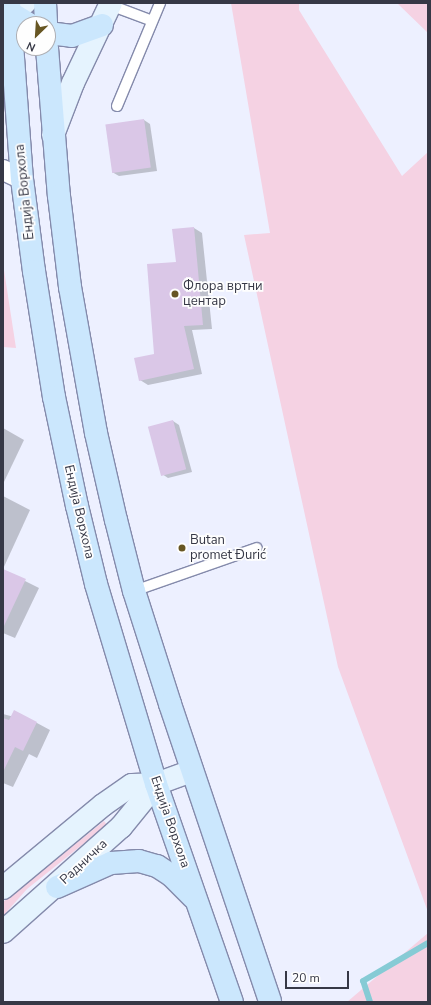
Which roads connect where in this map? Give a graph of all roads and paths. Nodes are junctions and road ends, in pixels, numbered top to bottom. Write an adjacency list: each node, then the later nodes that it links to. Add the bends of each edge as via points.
1 (45, 3): 5 (main road)
2 (160, 3): 6 (lane)
3 (108, 11): 6 (lane); 7 (main road, via 72,36); 10 (street, via 73,83)
4 (14, 15): 11 (main road, Ендија Ворхола)
5 (46, 16)
6 (150, 20): 9 (lane)
7 (56, 34)
8 (48, 56): 10 (main road)
9 (116, 106)
10 (53, 135): 13 (main road, via 64,242 86,375 98,440)
11 (13, 175): 15 (main road, Ендија Ворхола, via 77,506 96,584)
12 (257, 548): 13 (lane)
13 (134, 591): 14 (main road)
14 (192, 771): 15 (street); 21 (main road)
15 (156, 784): 16 (street, Радничка, via 121,827); 17 (street, via 132,785 114,797); 18 (main road, Ендија Ворхола)
16 (57, 887): 18 (main road, via 111,863 139,861 156,866 171,875); 19 (street, Радничка)
17 (3, 888)
18 (200, 906): 20 (main road, Ендија Ворхола)
19 (3, 932)
20 (232, 1002)
21 (270, 1002)

